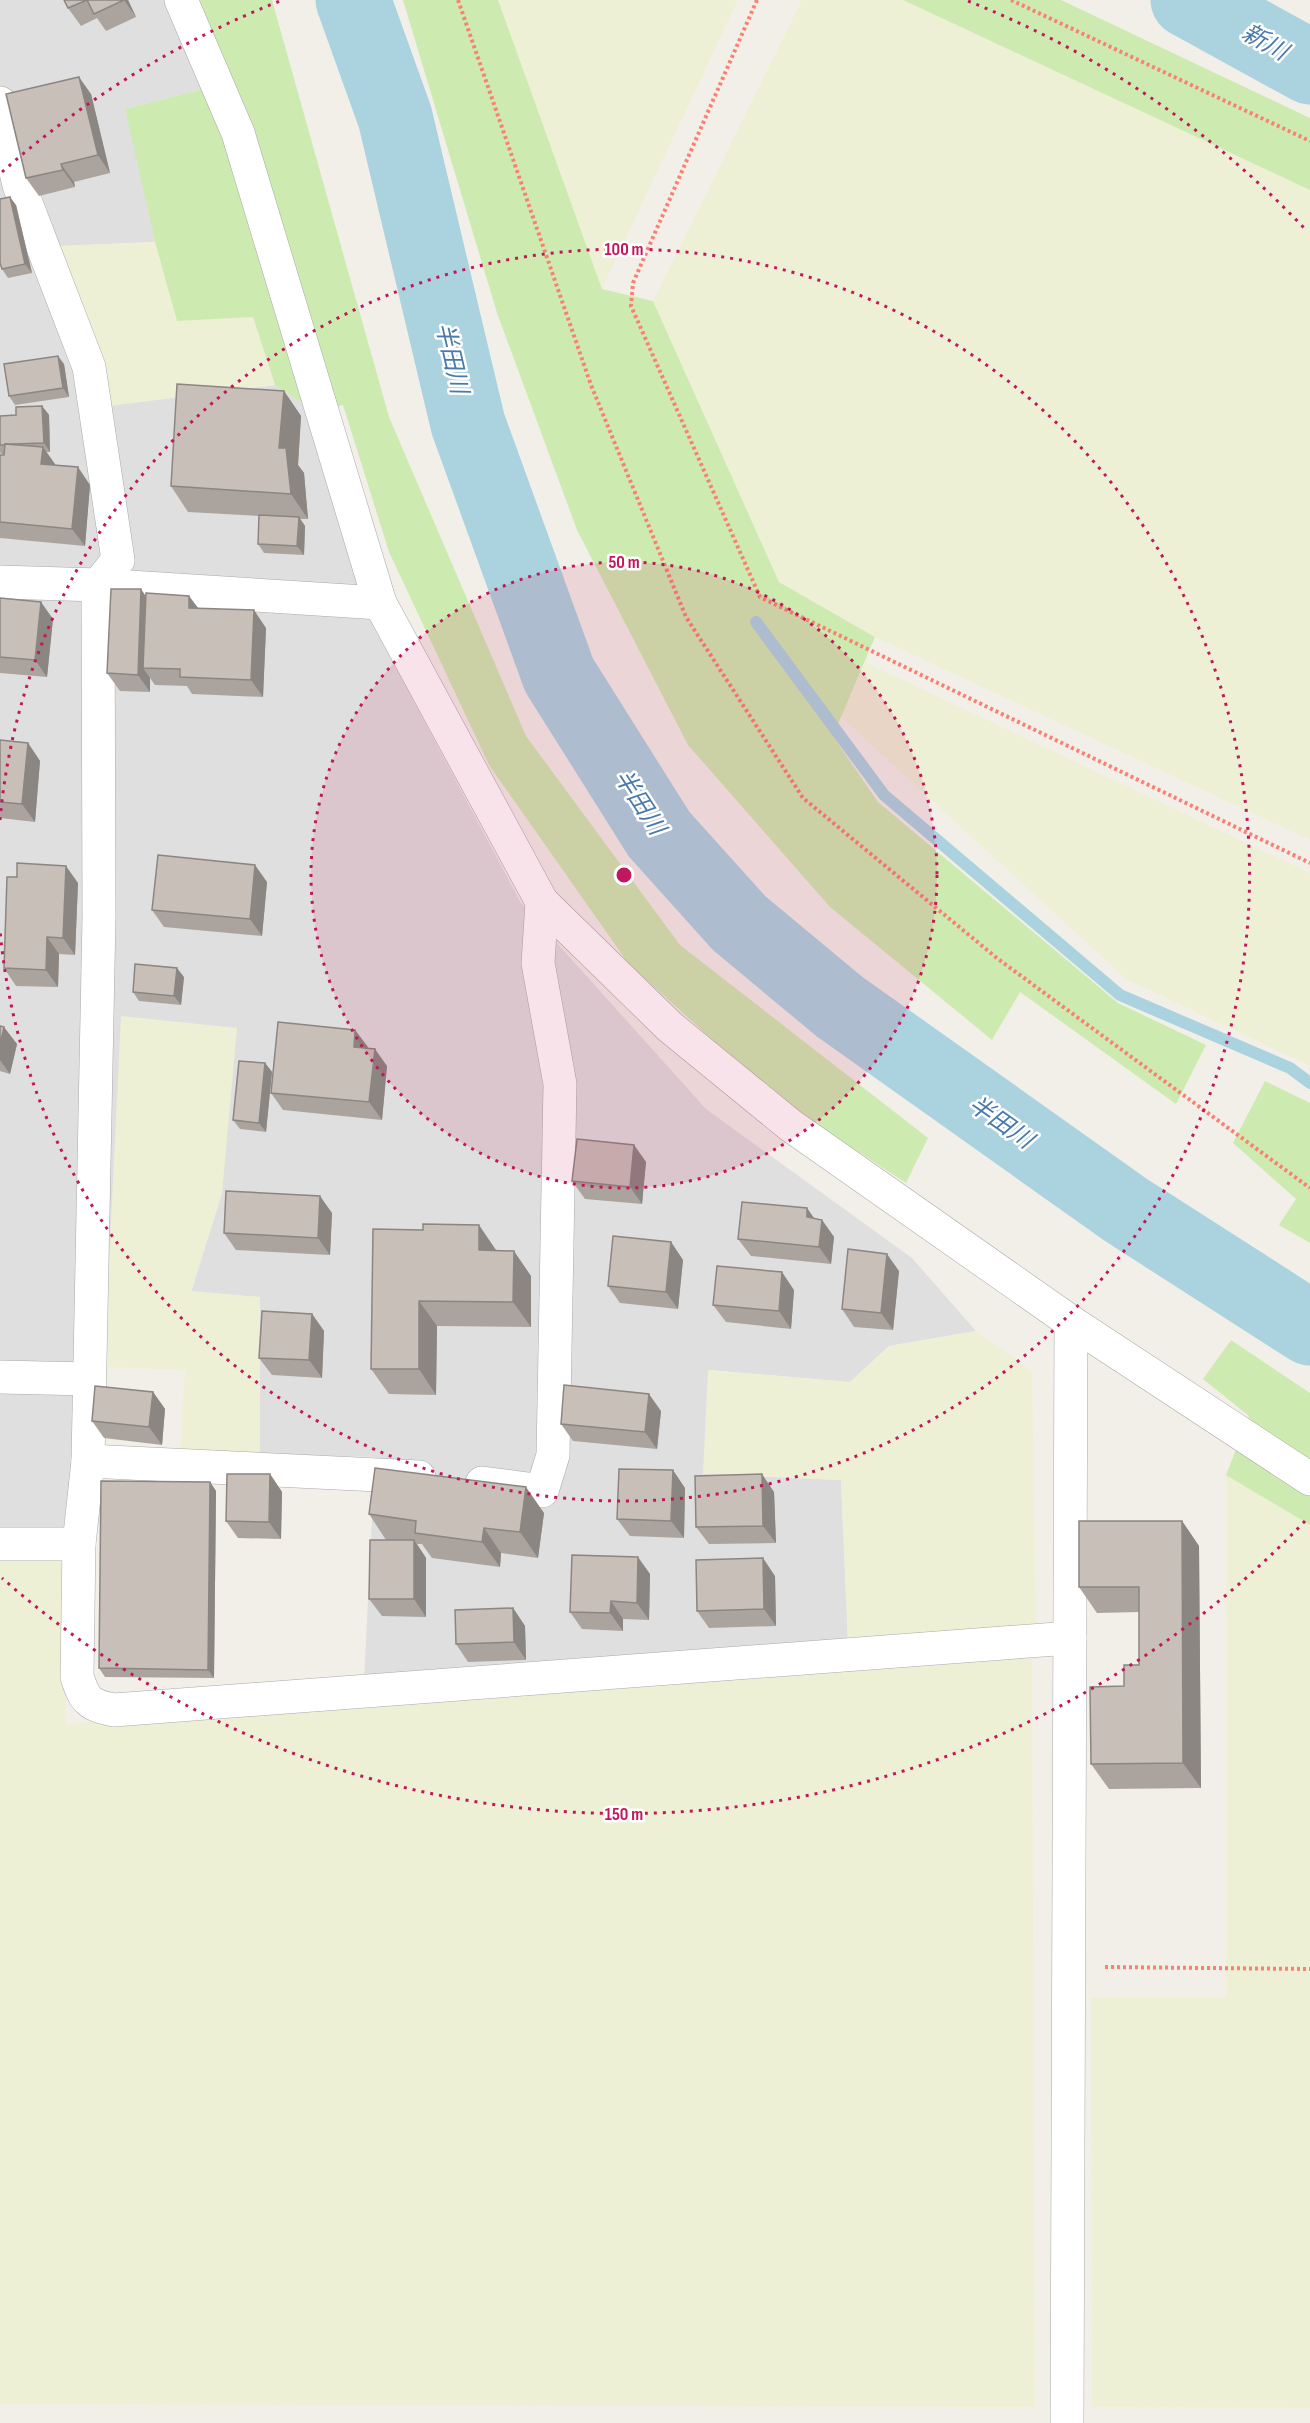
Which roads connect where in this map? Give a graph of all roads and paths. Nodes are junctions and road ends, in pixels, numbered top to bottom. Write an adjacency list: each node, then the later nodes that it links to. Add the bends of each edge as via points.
1 (180, 0): 9 (street, via 238,133)
2 (458, 0): 12 (path, via 591,385 686,617 803,798 998,959)
3 (758, 0): 10 (path, via 633,283 631,306 760,597)
4 (1011, 0): 6 (path)
5 (0, 104): 8 (street, via 20,185 89,367 118,560)
6 (1310, 141)
7 (0, 582): 8 (street)
8 (98, 585): 9 (street); 15 (street, via 99,917)
9 (380, 603): 11 (street)
10 (1310, 863)
11 (542, 902): 13 (street, via 670,1027 790,1125); 16 (street, via 538,963 560,1084 553,1455 542,1491 448,1479)
12 (1310, 1188)
13 (1071, 1322): 17 (street); 20 (street)
14 (0, 1377): 15 (street)
15 (89, 1379): 16 (street)
16 (88, 1461): 19 (street)
17 (1310, 1479)
18 (0, 1544): 19 (street)
19 (80, 1544): 20 (street, via 76,1677 83,1696 96,1706 114,1710)
20 (1070, 1638): 21 (street)
21 (1068, 1966): 22 (path); 23 (street)
22 (1310, 1969)
23 (1067, 2423)

